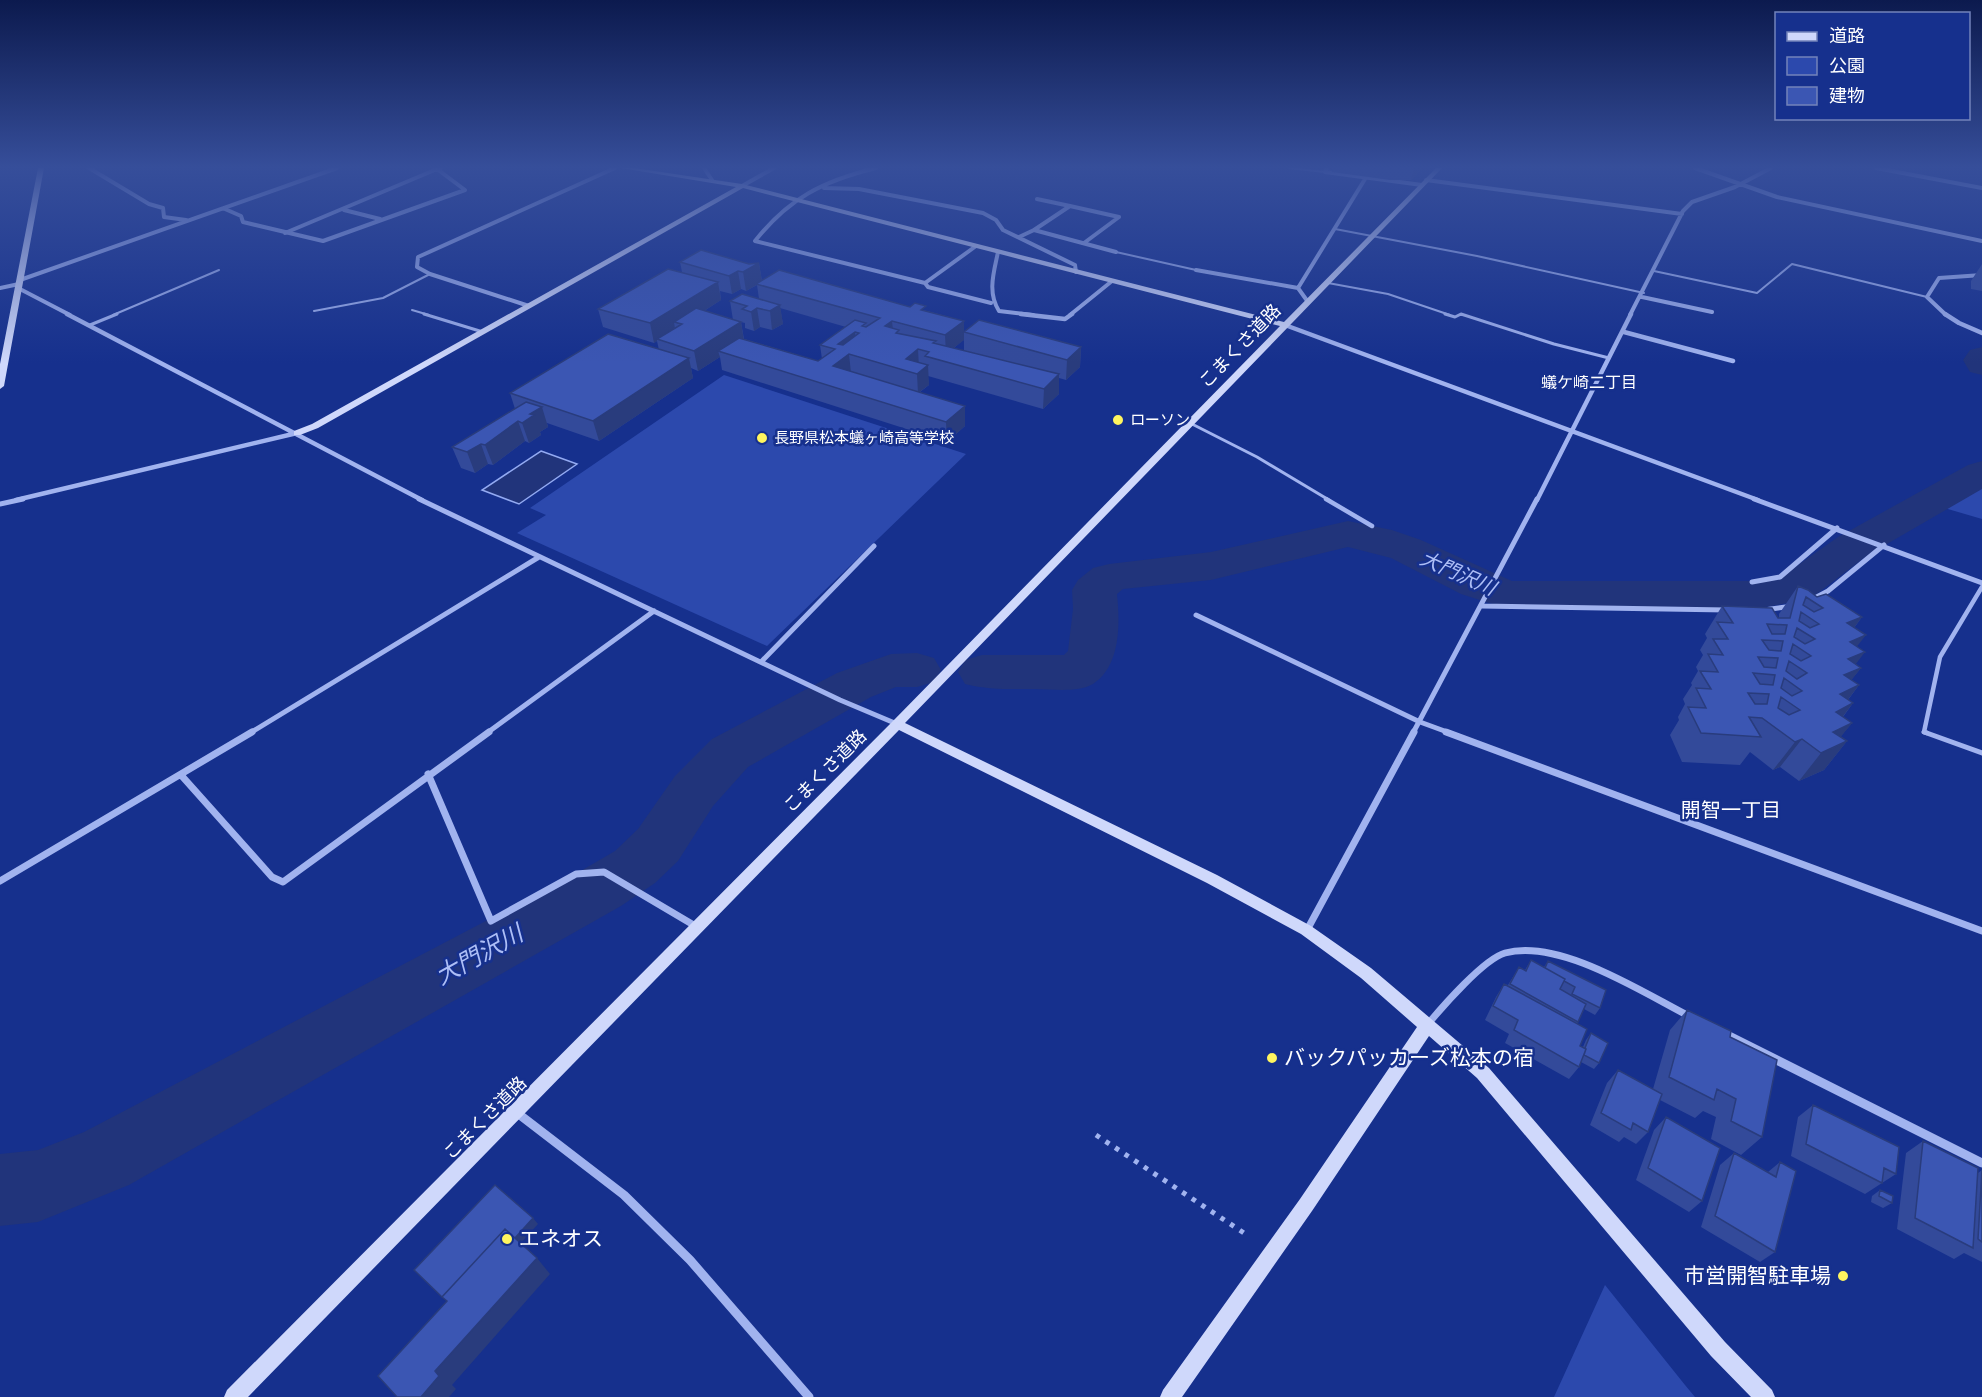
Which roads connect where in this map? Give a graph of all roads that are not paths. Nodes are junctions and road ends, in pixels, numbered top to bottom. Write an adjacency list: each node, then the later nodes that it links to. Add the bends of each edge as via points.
1 (29, 233): 34 (street)
2 (153, 233): 34 (street)
3 (285, 233): 4 (street, via 323,241)
4 (345, 233)
5 (471, 233): 29 (street, via 418,257 417,267)
6 (658, 233): 41 (street)
7 (762, 233): 32 (street, via 754,241)
8 (927, 233): 22 (street)
9 (1010, 233): 19 (street)
10 (1027, 233): 19 (street)
11 (1046, 233): 21 (street)
12 (1097, 233): 21 (street)
13 (1332, 233): 36 (street)
14 (1357, 233): 18 (lane)
15 (1375, 233): 18 (street, こまくさ道路)
16 (1673, 233): 27 (street)
17 (1946, 233): 20 (street)
18 (1372, 236): 33 (street, こまくさ道路); 37 (lane)
19 (1019, 237): 28 (street, via 1075,265)
20 (1982, 241)
21 (1084, 243): 24 (street)
22 (976, 246): 23 (street); 32 (street)
23 (998, 252): 28 (street); 40 (street)
24 (1116, 252): 26 (lane)
25 (219, 270): 45 (lane)
26 (1196, 270): 36 (street)
27 (1654, 271): 37 (street); 38 (lane, via 1757,293 1792,264)
28 (1076, 272): 31 (street)
29 (430, 274): 41 (street); 43 (lane, via 383,298)
30 (1982, 275): 38 (street, via 1939,278)
31 (1112, 281): 40 (street, via 1065,319 999,311); 46 (street)
32 (925, 283): 40 (street)
33 (1328, 283): 39 (street, こまくさ道路); 50 (lane, via 1388,294 1455,317 1461,314)
34 (19, 284): 35 (street); 45 (street); 52 (street)
35 (0, 288)
36 (1298, 288): 39 (street)
37 (1643, 295): 44 (street); 48 (street)
38 (1927, 297): 49 (street, via 1958,325)
39 (1308, 302): 46 (street, こまくさ道路)
40 (991, 303)
41 (529, 306): 47 (street)
42 (412, 310): 47 (lane)
43 (314, 311)
44 (1712, 312)
45 (90, 325): 55 (street)
46 (1285, 325): 53 (street, こまくさ道路); 54 (street)
47 (483, 332): 55 (street)
48 (1624, 332): 50 (street); 51 (street)
49 (1982, 333)
50 (1609, 358): 54 (street)
51 (1733, 360)
52 (0, 386)
53 (1190, 423): 57 (lane, via 1257,456); 72 (street, こまくさ道路)
54 (1572, 430): 58 (street); 65 (street)
55 (297, 433): 56 (street); 61 (street, via 401,490)
56 (0, 504)
57 (1372, 526)
58 (1837, 528): 59 (street); 62 (street, via 1780,577)
59 (1884, 545): 63 (street); 68 (street, via 1828,591 1802,604)
60 (874, 546): 70 (street)
61 (538, 557): 67 (street); 75 (street)
62 (1752, 582)
63 (1982, 583)
64 (1982, 587): 73 (lane, via 1940,657 1924,732)
65 (1482, 606): 66 (street); 71 (street)
66 (1737, 610)
67 (654, 611): 70 (street); 74 (street)
68 (1760, 611)
69 (1196, 615): 71 (street)
70 (762, 661): 72 (street)
71 (1420, 722): 78 (street); 79 (street)
72 (897, 724): 77 (street, こまくさ道路); 78 (street, via 1212,879)
73 (1982, 753)
74 (428, 774): 75 (street, via 283,882 272,877); 77 (street, via 491,921 576,874 604,872)
75 (181, 775): 76 (street)
76 (0, 881)
77 (697, 927): 83 (street, こまくさ道路)
78 (1306, 930): 81 (street)
79 (1982, 931)
80 (1696, 1020): 81 (street, via 1568,957 1532,950 1504,953 1443,1003)
81 (1428, 1024): 87 (street); 88 (street, via 1483,1073 1711,1340)
82 (1717, 1030): 84 (street)
83 (516, 1112): 85 (street, こまくさ道路); 86 (street, via 624,1195 690,1260)
84 (1982, 1163)
85 (234, 1397)
86 (809, 1397)
87 (1170, 1397)
88 (1765, 1397)

